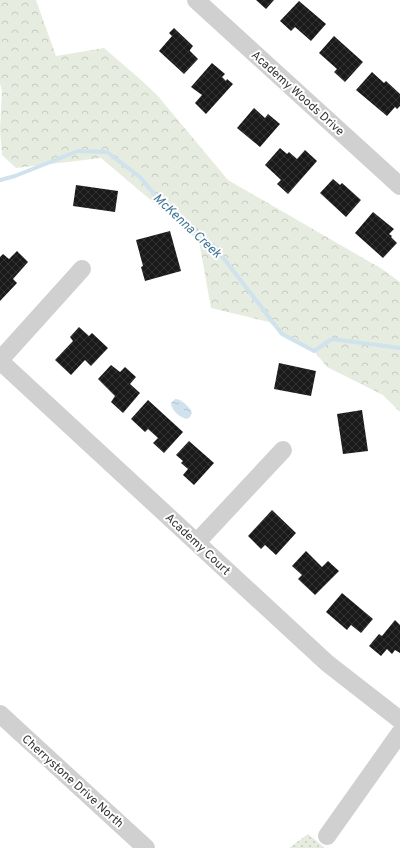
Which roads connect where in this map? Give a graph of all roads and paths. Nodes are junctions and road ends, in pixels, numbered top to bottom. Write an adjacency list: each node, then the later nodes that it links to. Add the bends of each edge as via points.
1 (196, 0): 2 (street, Academy Woods Drive)
2 (400, 186)
3 (82, 269): 4 (street)
4 (0, 361): 6 (street, Academy Court)
5 (283, 450): 6 (street)
6 (196, 542): 8 (street, Academy Court, via 327,663)
7 (0, 714): 11 (street, Cherrystone Drive North)
8 (400, 720)
9 (400, 733): 10 (street)
10 (327, 836)
11 (146, 848)

